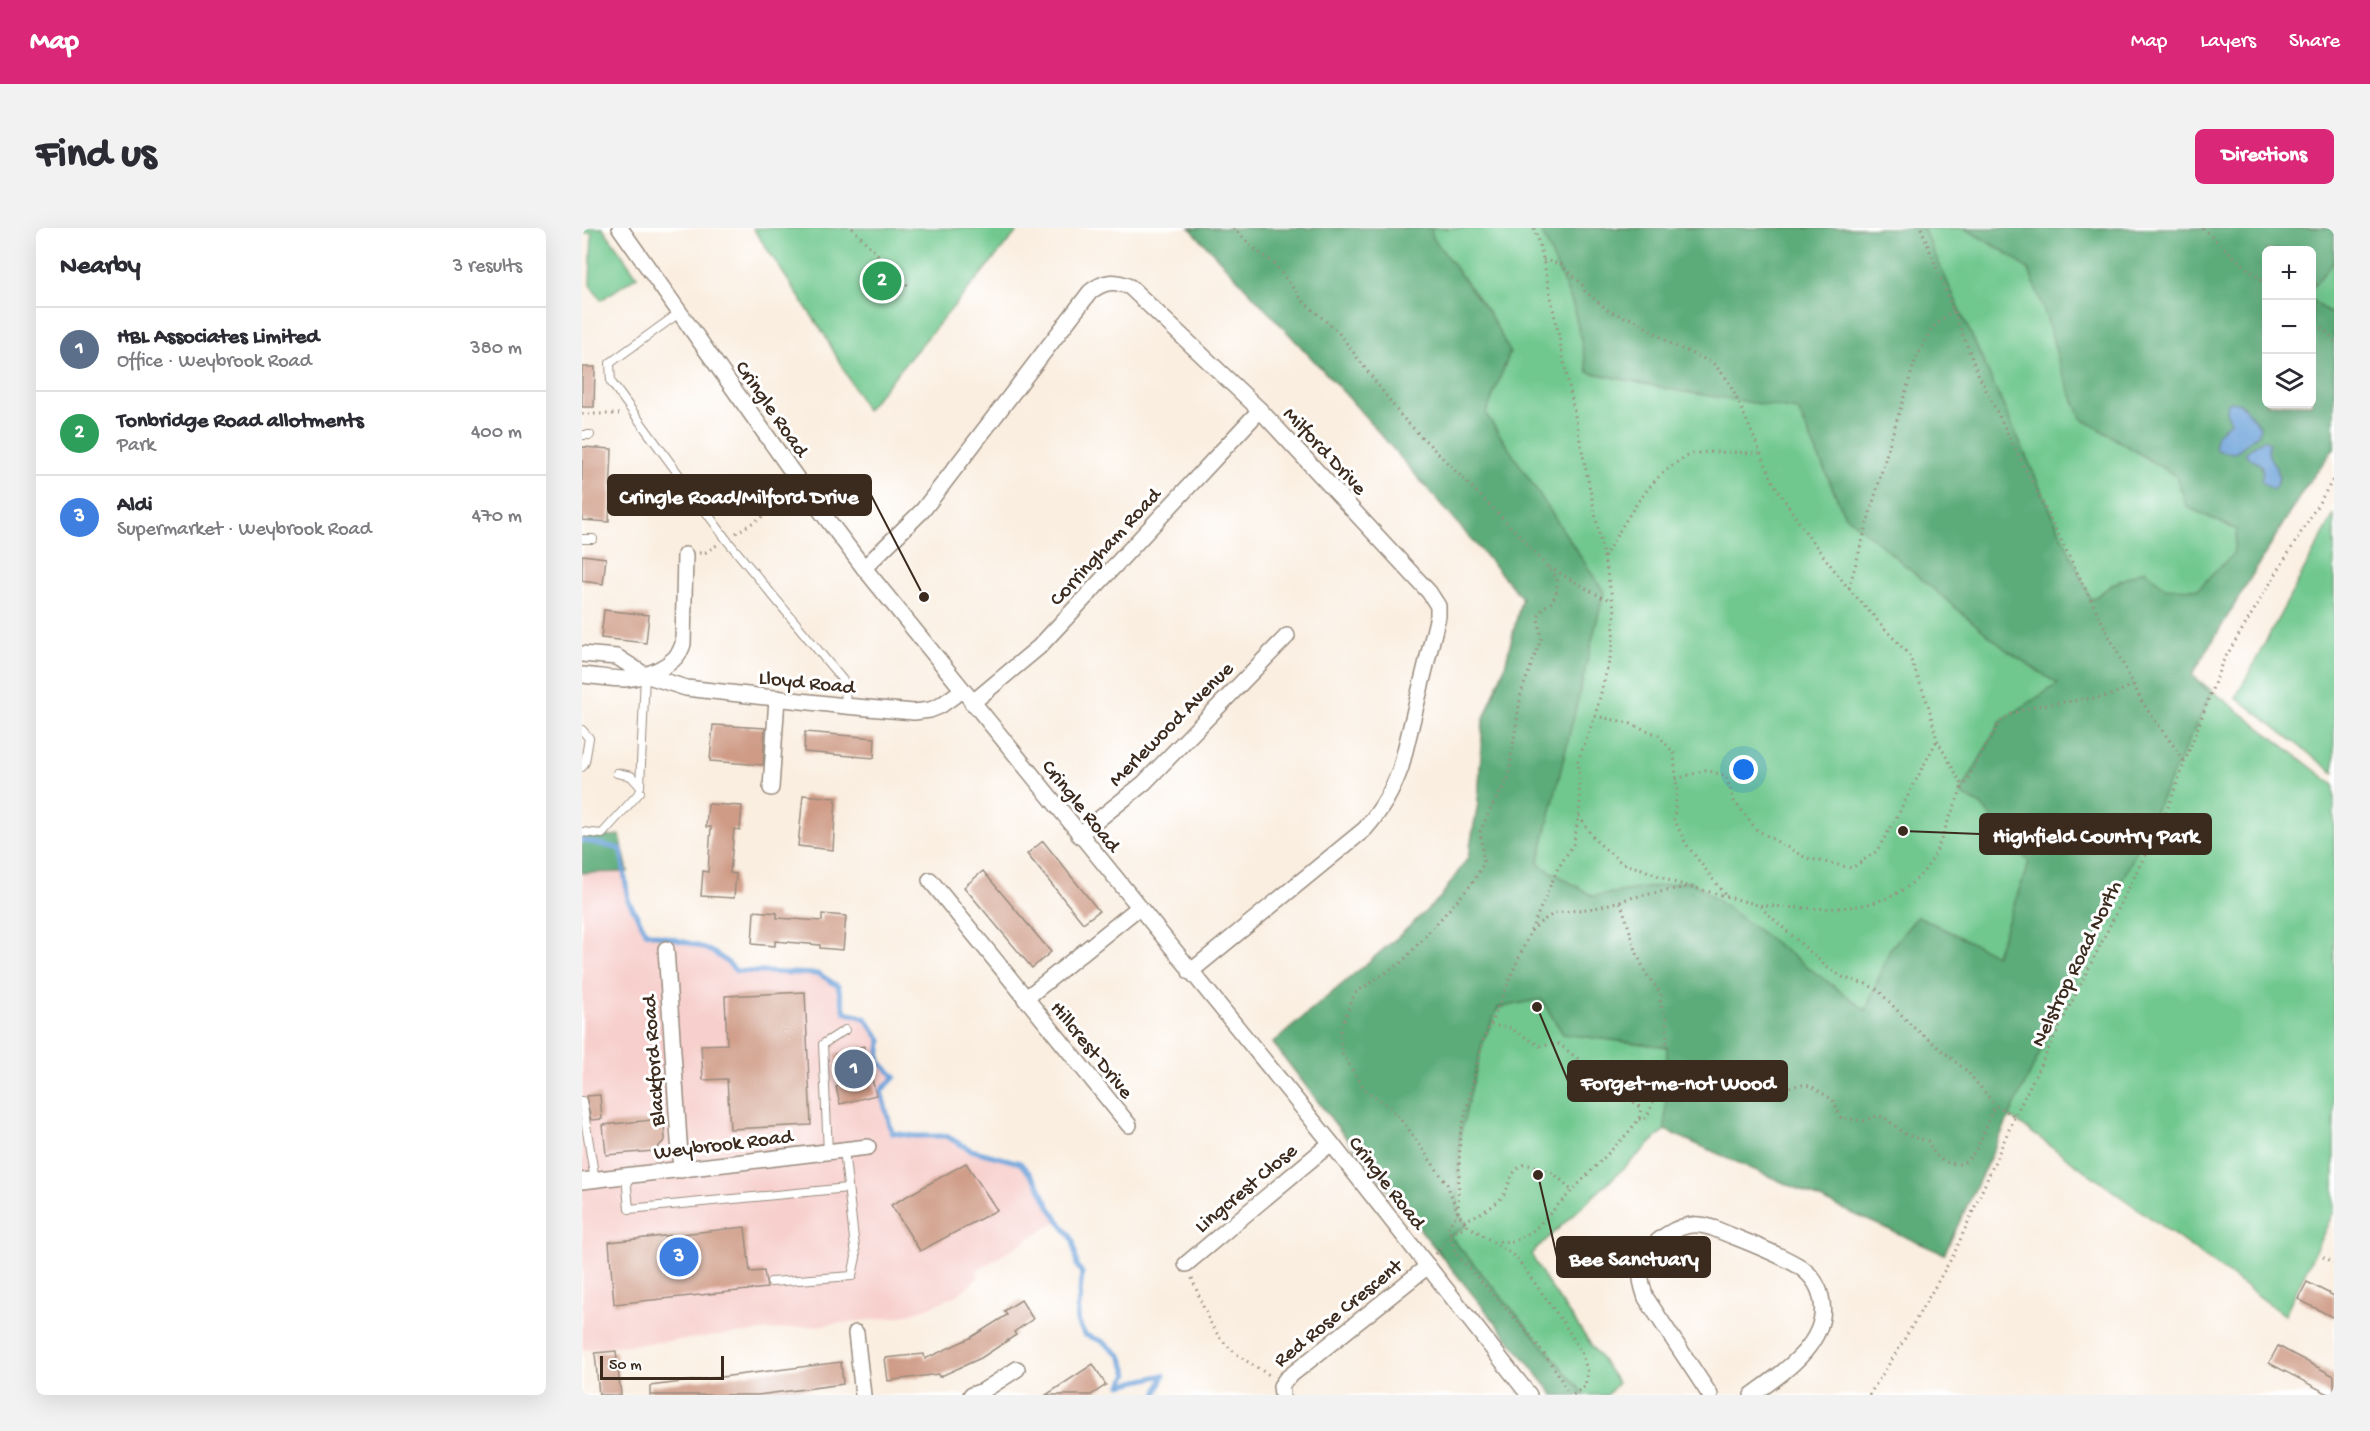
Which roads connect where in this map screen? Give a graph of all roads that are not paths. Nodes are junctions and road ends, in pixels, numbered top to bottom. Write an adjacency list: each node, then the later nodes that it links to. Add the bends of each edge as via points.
1 (620, 228): 2 (street, Cringle Road)
2 (679, 313): 7 (street, Cringle Road); 15 (lane, via 610,363 611,382 726,539 846,684)
3 (1260, 410): 7 (street, Milford Drive, via 1130,287 1108,282 1090,292 923,510); 14 (street, Corringham Road, via 1039,647); 26 (street, Milford Drive, via 1418,579 1438,606 1438,616 1401,767 1381,811 1365,829)
4 (582, 539): 5 (lane)
5 (593, 539)
6 (685, 555): 11 (street, via 681,650 672,661)
7 (864, 568): 12 (street, Cringle Road)
8 (1287, 636): 22 (street, Merlewood Avenue, via 1144,783)
9 (582, 654): 11 (street, Lloyd Road, via 617,657)
10 (582, 675): 11 (street, Lloyd Road, via 624,679)
11 (645, 675): 13 (street, Lloyd Road, via 686,688); 18 (lane, via 640,786 631,776)
12 (962, 691): 14 (street, Cringle Road); 15 (street, Lloyd Road, via 930,710)
13 (777, 698): 15 (street, Lloyd Road); 19 (street)
14 (972, 703): 22 (street, Cringle Road)
15 (845, 706)
16 (582, 730): 17 (lane, via 589,738)
17 (582, 767)
18 (617, 773)
19 (771, 788)
20 (640, 792): 21 (lane, via 602,834)
21 (582, 832)
22 (1079, 835): 24 (street, Cringle Road)
23 (930, 880): 27 (street, Hillcrest Drive)
24 (1138, 908): 26 (street, Cringle Road); 27 (street, Hillcrest Drive)
25 (666, 949): 35 (street, Blackford Road)
26 (1190, 972): 31 (street, Cringle Road)
27 (1025, 999): 30 (street, Hillcrest Drive)
28 (845, 1030): 34 (lane, via 823,1044)
29 (582, 1101): 37 (lane)
30 (1129, 1125)
31 (1330, 1143): 39 (street, Cringle Road); 40 (street, Lingcrest Close)
32 (868, 1147): 33 (street, Weybrook Road)
33 (844, 1150): 34 (street, Weybrook Road); 38 (lane)
34 (828, 1152): 35 (street, Weybrook Road)
35 (681, 1170): 36 (street, Weybrook Road)
36 (626, 1176): 37 (street, Weybrook Road); 38 (lane, via 629,1209)
37 (588, 1181)
38 (848, 1188): 41 (lane, via 856,1257 852,1276)
39 (1432, 1260): 44 (street, Red Rose Crescent); 45 (street, Cringle Road)
40 (1186, 1263)
41 (771, 1282)
42 (856, 1333): 46 (street)
43 (1017, 1369): 47 (street)
44 (1282, 1389)
45 (1522, 1392)
46 (862, 1395)
47 (971, 1395)
48 (1710, 1395): 49 (street, via 1646,1298 1641,1284 1642,1262 1648,1251 1683,1227 1699,1224 1798,1266 1819,1287 1824,1310 1821,1327 1788,1369)
49 (1752, 1395)

